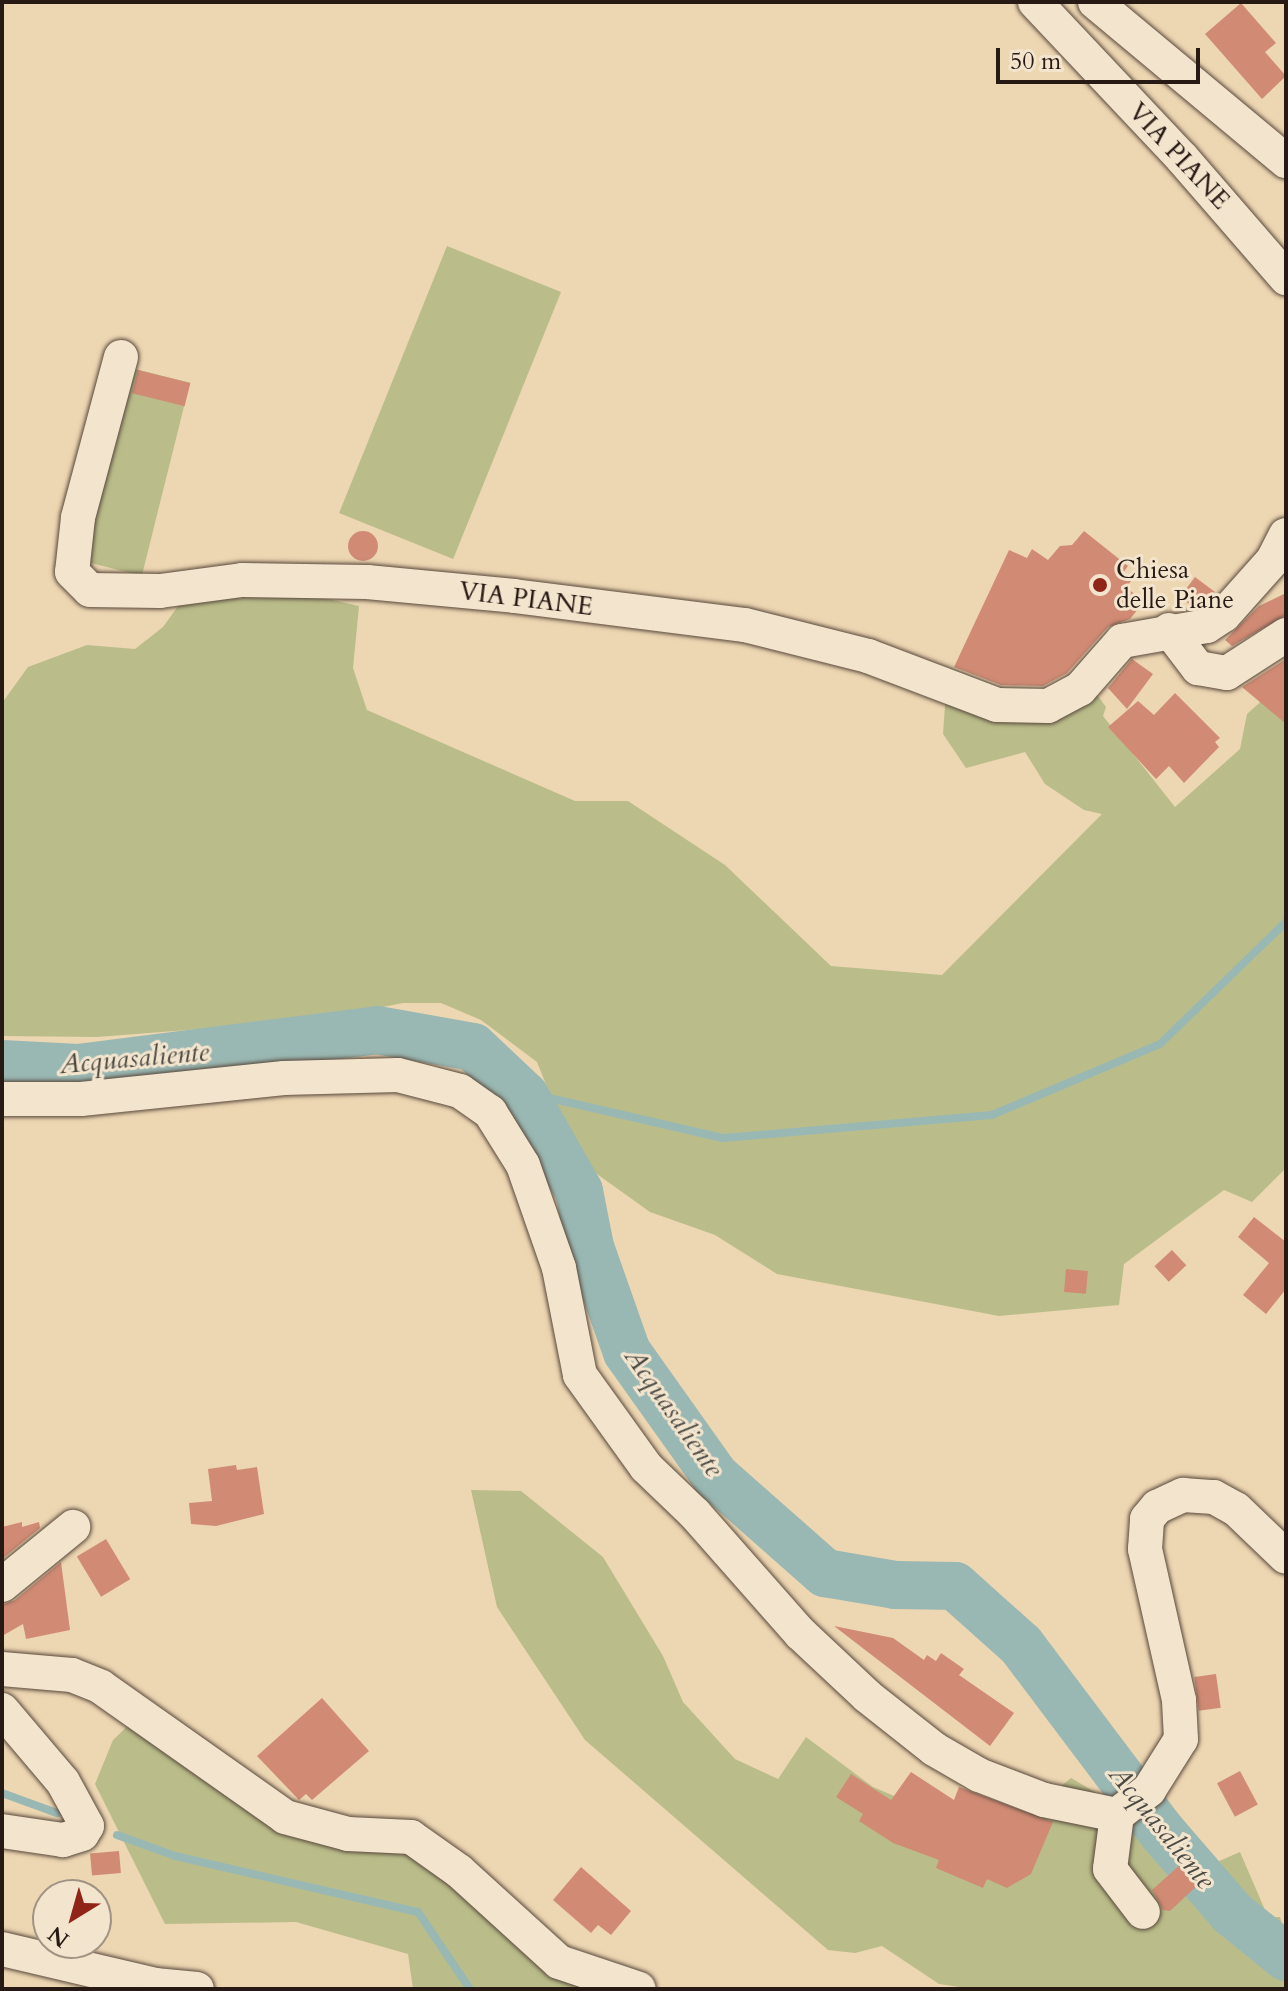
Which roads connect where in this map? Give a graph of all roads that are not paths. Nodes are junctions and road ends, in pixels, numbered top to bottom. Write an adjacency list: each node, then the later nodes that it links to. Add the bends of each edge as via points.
1 (1035, 2): 4 (street, VIA PIANE)
2 (1095, 2): 3 (street)
3 (1286, 161)
4 (1286, 278)
5 (121, 357): 7 (street, VIA PIANE, via 77,529 72,572 90,590 160,591 242,580 367,582 745,625 868,656 1011,707 1048,706 1068,697 1122,641)
6 (1286, 535): 7 (street, VIA PIANE, via 1273,560 1224,615 1207,626)
7 (1169, 630): 8 (street, via 1198,668 1227,673)
8 (1286, 635)
9 (2, 1099): 15 (street, via 81,1099 284,1078 398,1075 460,1091 490,1112 523,1165 559,1268 580,1375 646,1467 800,1633 934,1749 979,1775 1044,1800)
10 (73, 1527): 12 (street)
11 (1286, 1557): 15 (street, via 1236,1509 1214,1497 1183,1495 1157,1507 1147,1519 1145,1549 1179,1700 1181,1739)
12 (2, 1585)
13 (2, 1669): 20 (street, via 72,1675 123,1699 232,1784 285,1817 348,1834 411,1837 459,1871 559,1962)
14 (2, 1710): 16 (street, via 63,1782 87,1826 82,1834 63,1840)
15 (1132, 1804): 17 (street, via 1110,1869)
16 (2, 1831)
17 (1143, 1912)
18 (2, 1949): 19 (street, via 155,1985)
19 (197, 1989)
20 (639, 1989)

